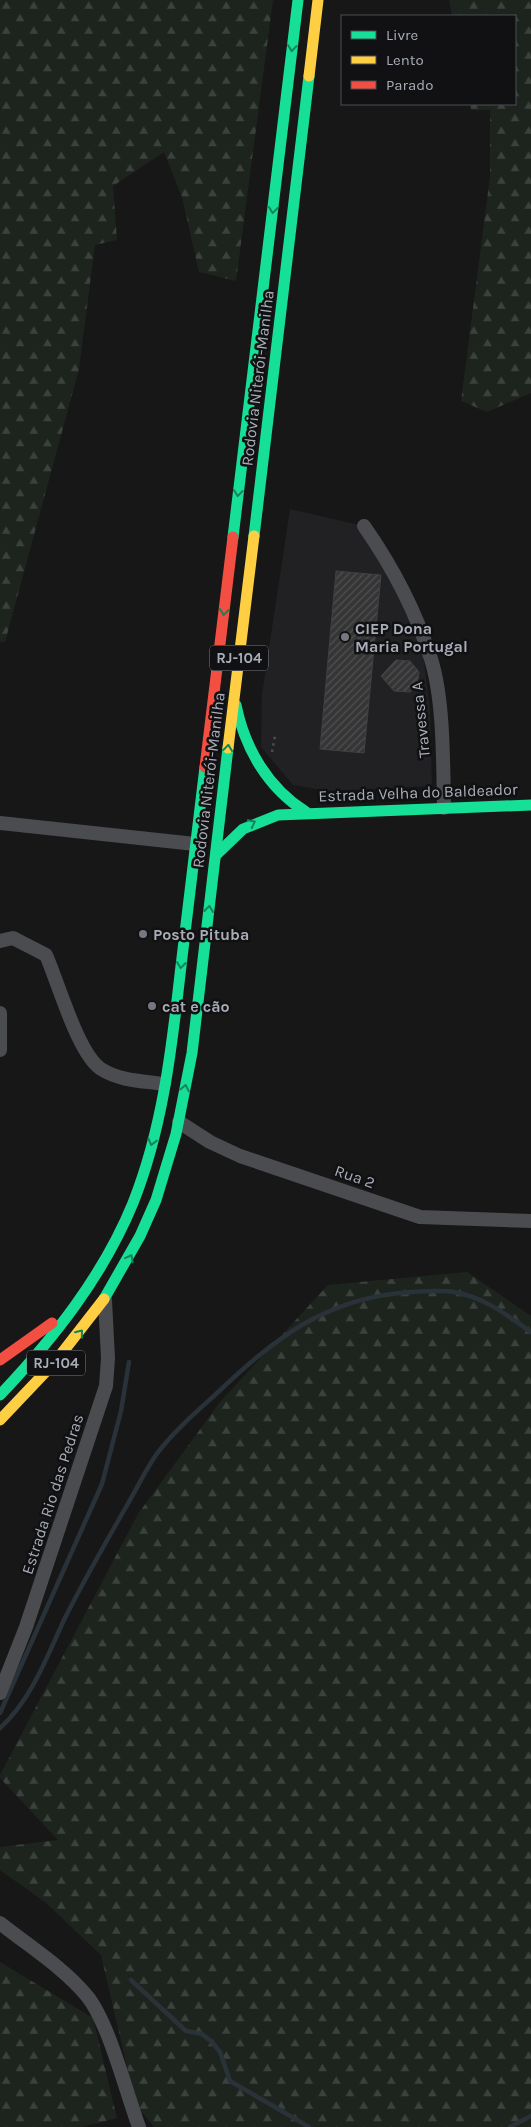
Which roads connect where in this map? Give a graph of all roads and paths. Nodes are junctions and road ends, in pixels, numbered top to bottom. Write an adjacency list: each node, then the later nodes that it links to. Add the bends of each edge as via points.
1 (298, 0): 9 (main road, Rodovia Niterói-Manilha / RJ-104, one-way to 9)
2 (318, 0): 4 (main road, Rodovia Niterói-Manilha / RJ-104)
3 (364, 526): 6 (street, Travessa A, via 414,613 432,661 442,740)
4 (234, 692): 7 (main road, Estrada Velha do Baldeador, via 237,716 255,756 279,792 292,805); 10 (main road, Rodovia Niterói-Manilha / RJ-104, one-way to 4)
5 (531, 805): 6 (main road, Estrada Velha do Baldeador)
6 (444, 808): 7 (main road, Estrada Velha do Baldeador)
7 (306, 812): 10 (main road, Estrada Velha do Baldeador, one-way to 7, via 230,837 260,819)
8 (0, 823): 9 (street)
9 (195, 844): 14 (main road, Rodovia Niterói-Manilha / RJ-104, one-way to 14)
10 (216, 855): 15 (main road, Rodovia Niterói-Manilha / RJ-104, one-way to 10, via 192,1053)
11 (0, 941): 14 (street, via 13,938 46,955 80,1043 99,1068 118,1077)
12 (0, 1013): 13 (street)
13 (0, 1050)
14 (164, 1084): 18 (main road, Rodovia Niterói-Manilha / RJ-104, one-way to 18, via 145,1171 128,1215 104,1263)
15 (179, 1122): 16 (street, Rua 2, via 240,1156 420,1217); 17 (main road, Rodovia Niterói-Manilha / RJ-104, one-way to 15, via 154,1208)
16 (531, 1221)
17 (105, 1300): 21 (main road, Rodovia Niterói-Manilha / RJ-104, one-way to 17, via 50,1370); 22 (street, Estrada Rio das Pedras, via 106,1386 26,1627)
18 (79, 1301): 19 (main road); 20 (main road, Rodovia Niterói-Manilha / RJ-104, via 43,1349)
19 (0, 1360)
20 (0, 1395)
21 (0, 1420)
22 (0, 1693)
23 (0, 1923): 24 (street, via 88,1996 99,2014)
24 (139, 2127)

